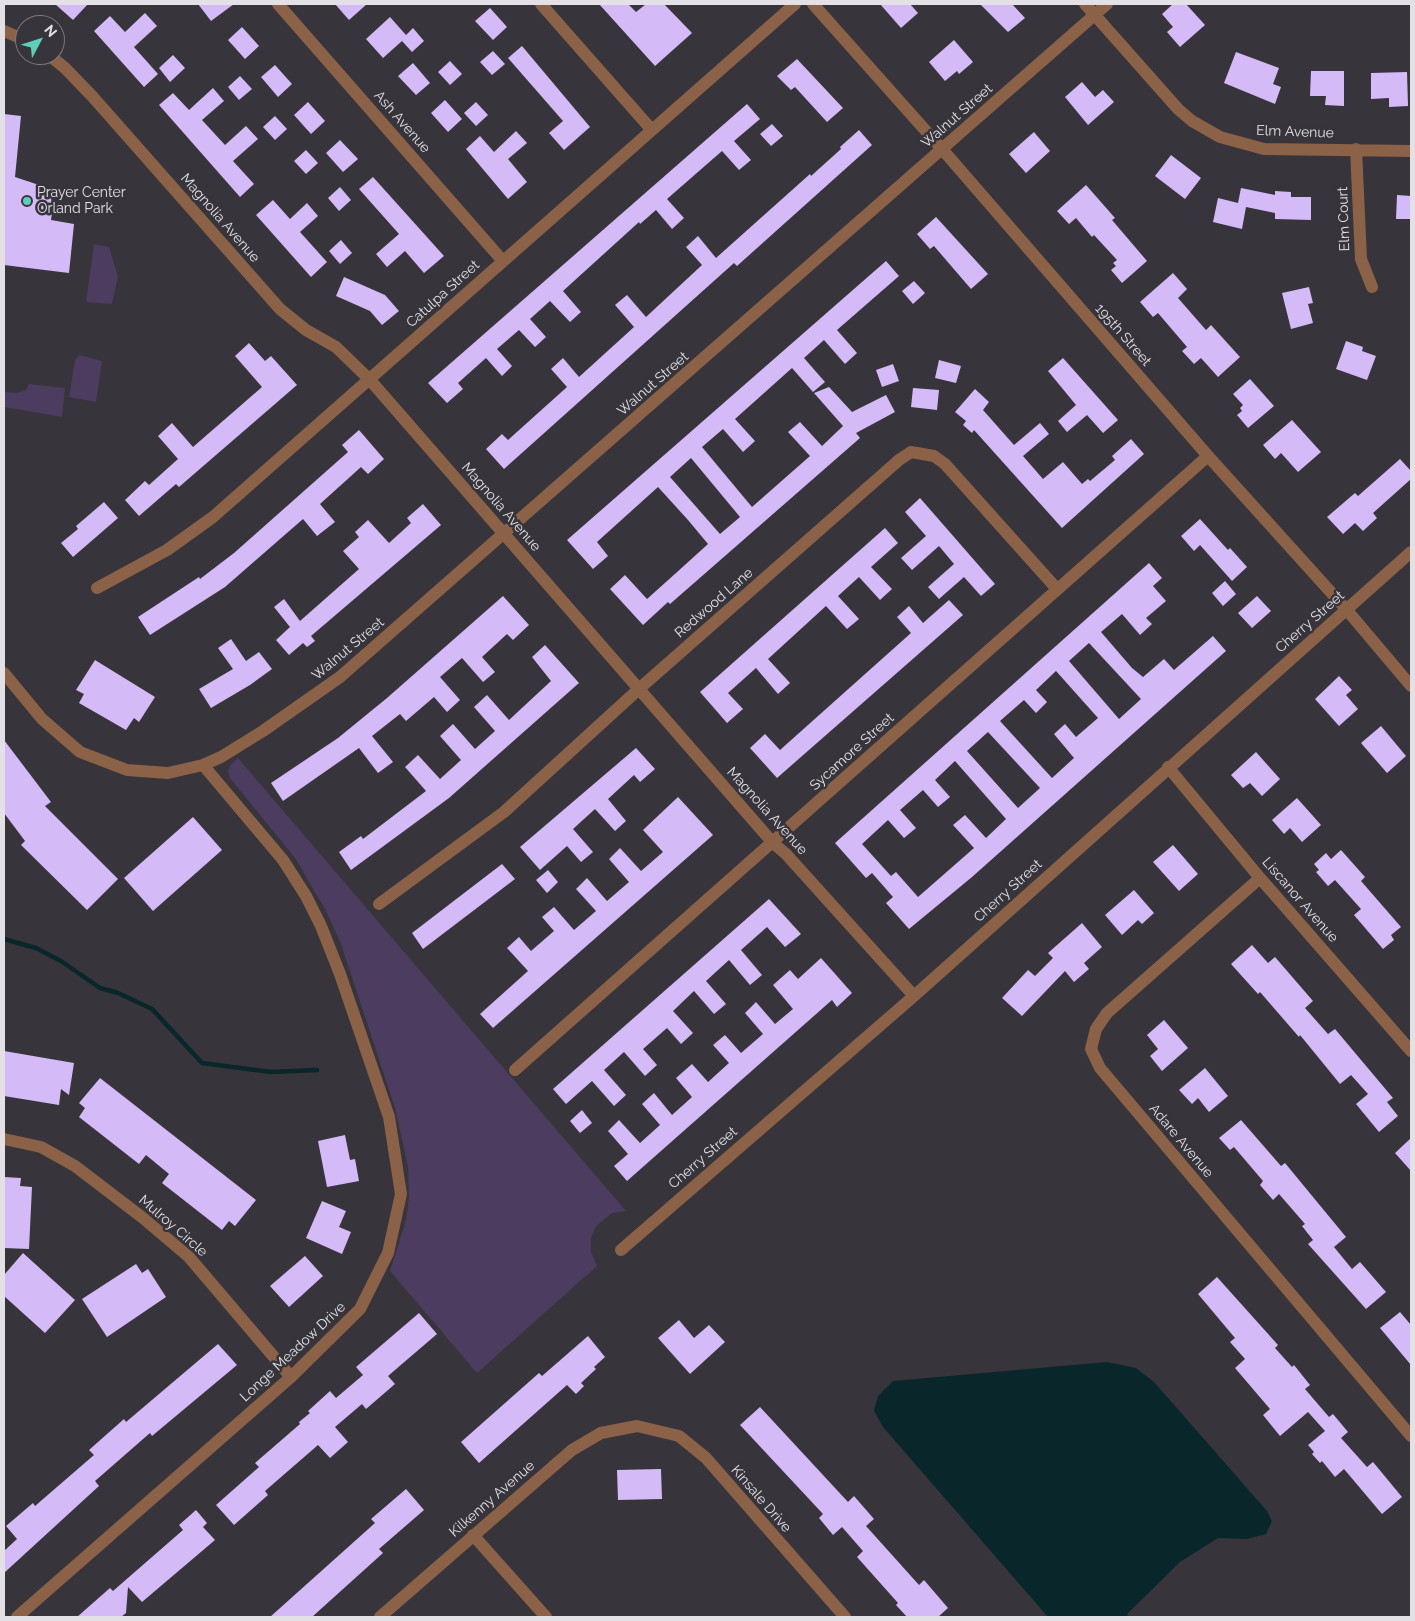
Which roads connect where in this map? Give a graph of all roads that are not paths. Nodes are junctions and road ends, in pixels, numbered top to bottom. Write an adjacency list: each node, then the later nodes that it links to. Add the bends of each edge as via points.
1 (278, 4): 13 (street, Ash Avenue)
2 (541, 4): 9 (street)
3 (795, 4): 9 (street, Catulpa Street)
4 (813, 4): 10 (street, 195th Street)
5 (1085, 4): 7 (street, Elm Avenue)
6 (1107, 4): 7 (street, Walnut Street)
7 (1095, 15): 10 (street, Walnut Street); 11 (street, Elm Avenue, via 1178,109 1220,137 1264,148)
8 (61, 65): 15 (street, Magnolia Avenue, via 97,101 280,310 336,347)
9 (651, 129): 13 (street, Catulpa Street)
10 (942, 149): 16 (street, 195th Street); 17 (street, Walnut Street)
11 (1356, 149): 12 (street, Elm Avenue); 14 (street, Elm Court, via 1361,259)
12 (1411, 151)
13 (502, 260): 15 (street, Catulpa Street)
14 (1372, 287)
15 (370, 380): 17 (street, Magnolia Avenue); 19 (street, Catulpa Street, via 190,535)
16 (1208, 456): 20 (street, Sycamore Street); 21 (street, 195th Street)
17 (505, 533): 24 (street, Magnolia Avenue); 25 (street, Walnut Street, via 340,677 263,731)
18 (1411, 552): 21 (street, Cherry Street)
19 (97, 588)
20 (1057, 589): 24 (street, Redwood Lane, via 945,464 934,456 911,452); 27 (street, Sycamore Street)
21 (1346, 609): 23 (street, 195th Street); 26 (street, Cherry Street)
22 (4, 673): 25 (street, Walnut Street, via 42,719 80,752 127,770 168,773)
23 (1411, 686)
24 (640, 688): 27 (street, Magnolia Avenue); 29 (street, Redwood Lane, via 504,812)
25 (203, 765): 35 (street, Longe Meadow Drive, via 283,860 321,926 389,1117 401,1194 388,1253 360,1309)
26 (1168, 767): 28 (street, Liscanor Avenue); 30 (street, Cherry Street)
27 (773, 842): 30 (street, Magnolia Avenue); 32 (street, Sycamore Street)
28 (1260, 878): 31 (street, Liscanor Avenue); 37 (street, Adare Avenue, via 1108,1013 1096,1029 1091,1049 1100,1068)
29 (379, 904)
30 (914, 996): 34 (street, Cherry Street)
31 (1411, 1051)
32 (515, 1070)
33 (4, 1138): 35 (street, Mulroy Circle, via 41,1147 76,1166 143,1218 189,1257)
34 (621, 1250)
35 (291, 1377): 39 (street, Longe Meadow Drive)
36 (637, 1426): 38 (street, Kilkenny Avenue, via 601,1433 572,1450); 42 (street, Kinsale Drive, via 679,1436 706,1458)
37 (1411, 1436)
38 (473, 1535): 40 (street, Kilkenny Avenue); 41 (street)
39 (17, 1617)
40 (380, 1617)
41 (546, 1617)
42 (845, 1617)

